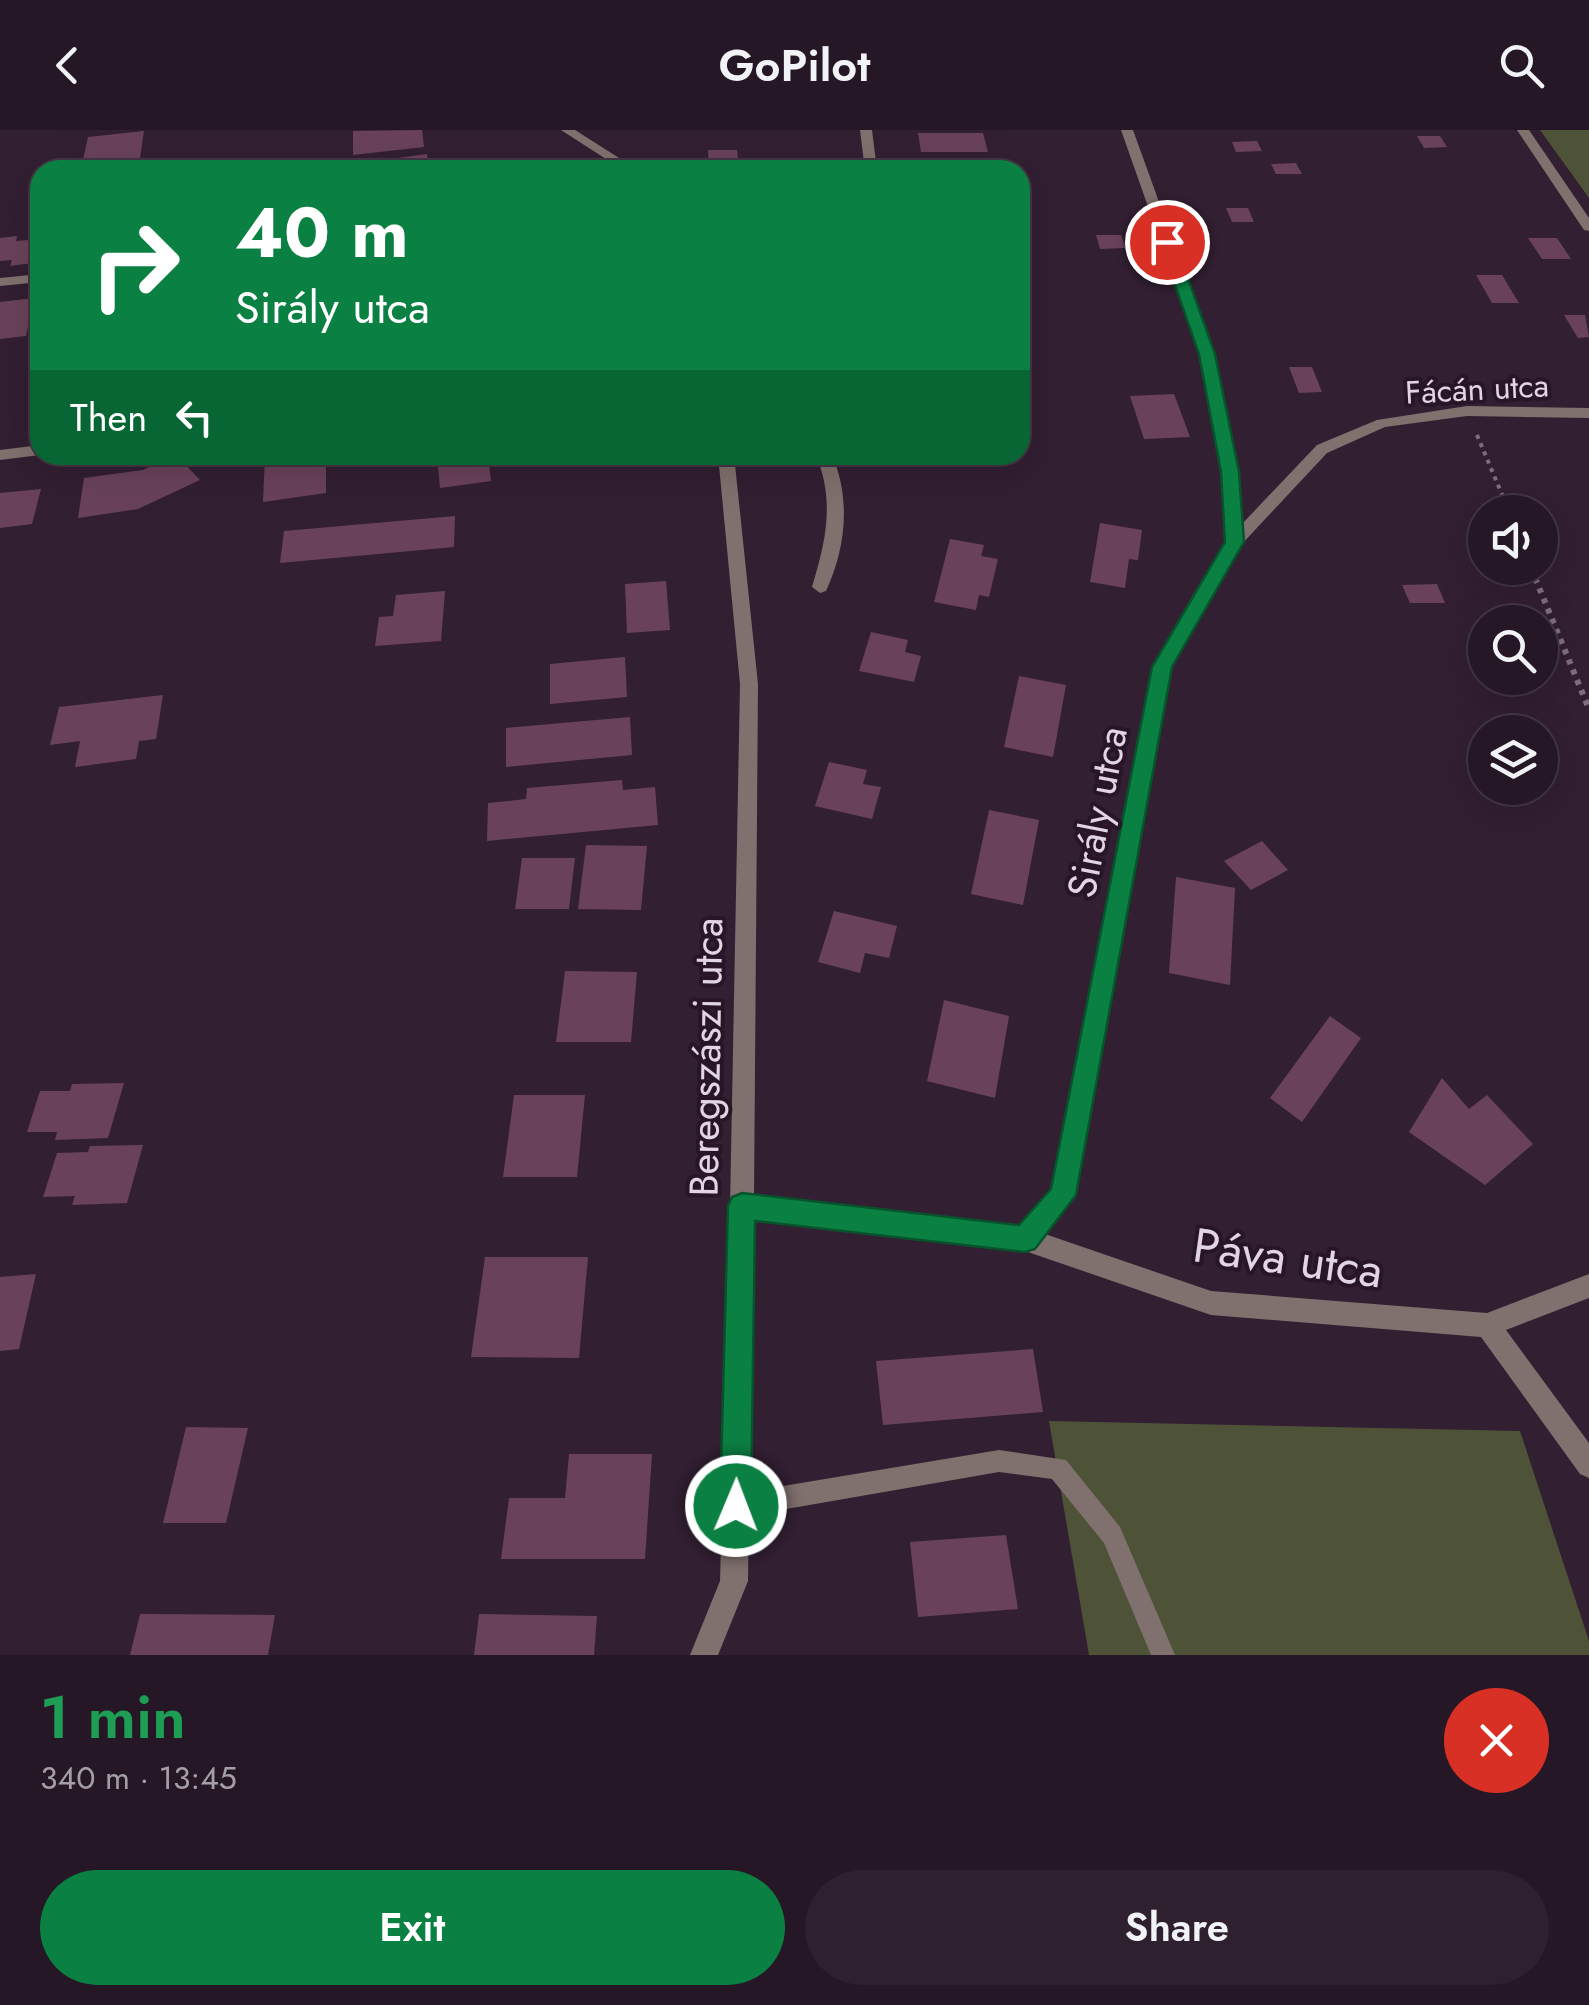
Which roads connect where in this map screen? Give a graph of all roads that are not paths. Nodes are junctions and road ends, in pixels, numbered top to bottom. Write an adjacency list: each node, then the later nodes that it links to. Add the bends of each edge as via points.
1 (567, 130): 5 (street)
2 (866, 130): 6 (street)
3 (1128, 130): 15 (street, via 1207,354 1230,472)
4 (1523, 130): 7 (street)
5 (616, 160)
6 (870, 160)
7 (1589, 227)
8 (30, 279): 9 (street)
9 (0, 282)
10 (1589, 412): 15 (street, Fácán utca, via 1467,411 1382,423 1322,449)
11 (30, 451): 12 (street)
12 (0, 455)
13 (734, 465): 17 (street, Beregszászi utca, via 750,684)
14 (829, 465): 16 (street, via 839,513)
15 (1234, 542): 18 (street, Sirály utca, via 1162,667 1063,1195)
16 (820, 587)
17 (742, 1206): 18 (street); 22 (street, Beregszászi utca)
18 (1025, 1239): 20 (street, Páva utca, via 1211,1302)
19 (1589, 1286): 20 (street, Páva utca)
20 (1487, 1325): 21 (street)
21 (1589, 1465)
22 (736, 1506): 23 (street, Beregszászi utca, via 734,1580); 24 (lane, via 999,1461 1058,1468 1112,1535)
23 (704, 1655)
24 (1163, 1655)

